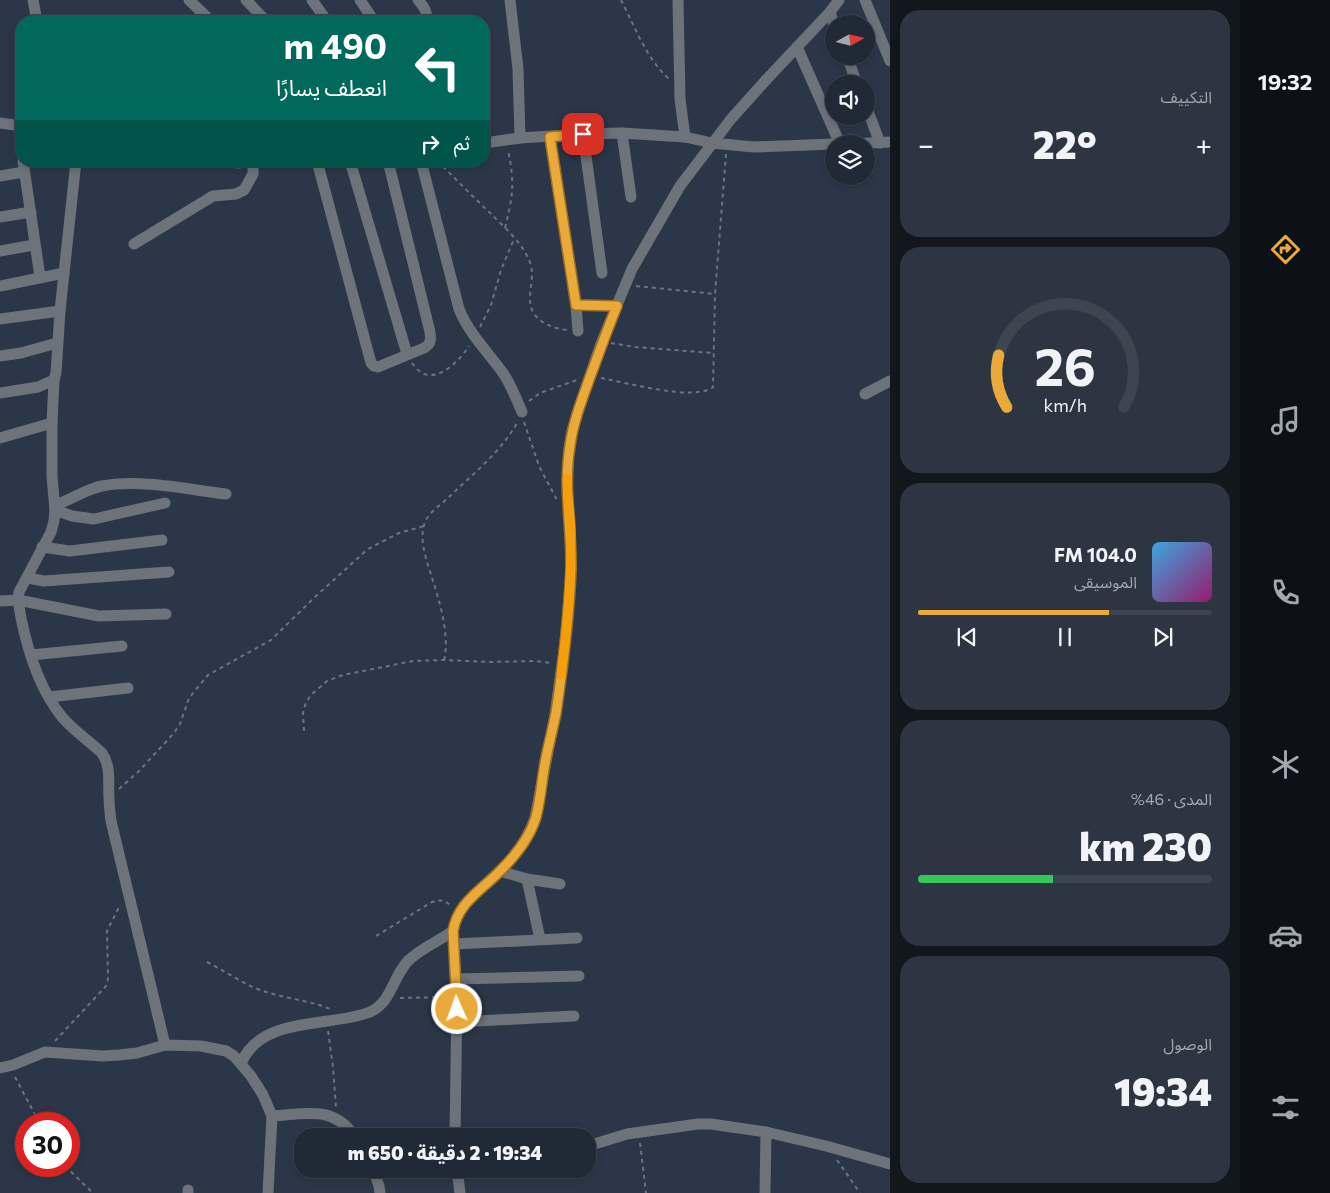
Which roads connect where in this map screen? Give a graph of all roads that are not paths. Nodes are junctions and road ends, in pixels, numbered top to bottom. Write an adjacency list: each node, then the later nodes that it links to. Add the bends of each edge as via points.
1 (33, 0): 12 (street)
2 (189, 0): 13 (street)
3 (246, 0): 14 (street)
4 (360, 0): 16 (street)
5 (418, 0): 17 (street)
6 (510, 0): 29 (street, via 518,69)
7 (678, 0): 28 (street, via 680,89)
8 (839, 0): 11 (street)
9 (865, 0): 20 (street)
10 (317, 2): 15 (street)
11 (830, 12): 18 (street); 19 (street)
12 (36, 15)
13 (205, 15)
14 (260, 15)
15 (324, 15)
16 (370, 15)
17 (427, 15)
18 (831, 15)
19 (797, 48): 26 (street); 32 (street)
20 (890, 61)
21 (0, 123): 23 (street)
22 (875, 123): 31 (street)
23 (15, 125)
24 (622, 133): 25 (street); 28 (street); 42 (street)
25 (583, 134): 27 (street); 49 (street)
26 (836, 135)
27 (550, 137): 29 (street); 52 (street)
28 (685, 137): 32 (street)
29 (520, 138): 30 (street)
30 (490, 142)
31 (885, 142)
32 (712, 143): 33 (street, via 754,147); 53 (street, via 680,186 632,269)
33 (825, 144)
34 (23, 167): 41 (street); 43 (street)
35 (75, 167): 48 (street)
36 (254, 167): 45 (street, via 244,190 213,196)
37 (319, 167): 58 (street, via 371,363 378,367)
38 (352, 167): 58 (street)
39 (389, 167): 58 (street, via 431,341 429,345)
40 (423, 167): 64 (street, via 459,309 475,338 512,388)
41 (0, 176)
42 (631, 197)
43 (31, 212): 44 (street); 46 (street)
44 (0, 216)
45 (134, 244)
46 (34, 245): 47 (street); 50 (street)
47 (0, 252)
48 (64, 273): 50 (street); 54 (street)
49 (602, 273)
50 (40, 277): 51 (street)
51 (0, 286)
52 (576, 305): 53 (street); 56 (street)
53 (617, 306): 81 (street, via 602,341 569,448 567,488 571,571 556,715 535,818 519,848)
54 (60, 311): 55 (street); 57 (street)
55 (0, 320)
56 (578, 330)
57 (57, 343): 59 (street); 60 (street)
58 (406, 354)
59 (0, 356)
60 (54, 380): 62 (street, via 38,387); 65 (street)
61 (890, 381): 63 (street)
62 (0, 393)
63 (865, 394)
64 (522, 412)
65 (52, 423): 66 (street); 69 (street)
66 (0, 438)
67 (226, 494): 69 (street, via 128,483 101,486)
68 (165, 503): 69 (street, via 94,519 72,516)
69 (55, 507): 71 (street, via 51,532)
70 (162, 540): 71 (street, via 70,551)
71 (42, 547): 73 (street)
72 (170, 572): 73 (street, via 44,581)
73 (28, 578): 74 (street)
74 (18, 600): 75 (street); 76 (street, via 99,616); 78 (street)
75 (0, 601)
76 (166, 614)
77 (122, 646): 78 (street)
78 (31, 655): 80 (street)
79 (128, 688): 80 (street)
80 (48, 697): 92 (street, via 63,718 106,759 112,821)
81 (500, 871): 82 (street); 84 (street, via 464,904)
82 (527, 879): 83 (street); 86 (street)
83 (560, 884)
84 (453, 931): 87 (street); 93 (street, via 409,960 380,1007 360,1015 295,1026 270,1034 246,1051)
85 (576, 938): 86 (street)
86 (540, 939): 87 (street)
87 (455, 944): 89 (street)
88 (579, 976): 89 (street)
89 (456, 979): 91 (street)
90 (574, 1016): 91 (street)
91 (457, 1022): 97 (street)
92 (165, 1045): 93 (street, via 201,1046 226,1051); 94 (street, via 137,1053 103,1056 45,1052)
93 (241, 1063): 95 (street, via 263,1095)
94 (4, 1067)
95 (272, 1116): 96 (street, via 328,1115 336,1117); 103 (street)
96 (348, 1128)
97 (455, 1128)
98 (766, 1132): 99 (street, via 698,1124 627,1134); 100 (street); 106 (street)
99 (596, 1144)
100 (890, 1164)
101 (376, 1178): 104 (street)
102 (458, 1178): 105 (street)
103 (268, 1193)
104 (380, 1193)
105 (460, 1193)
106 (765, 1193)

